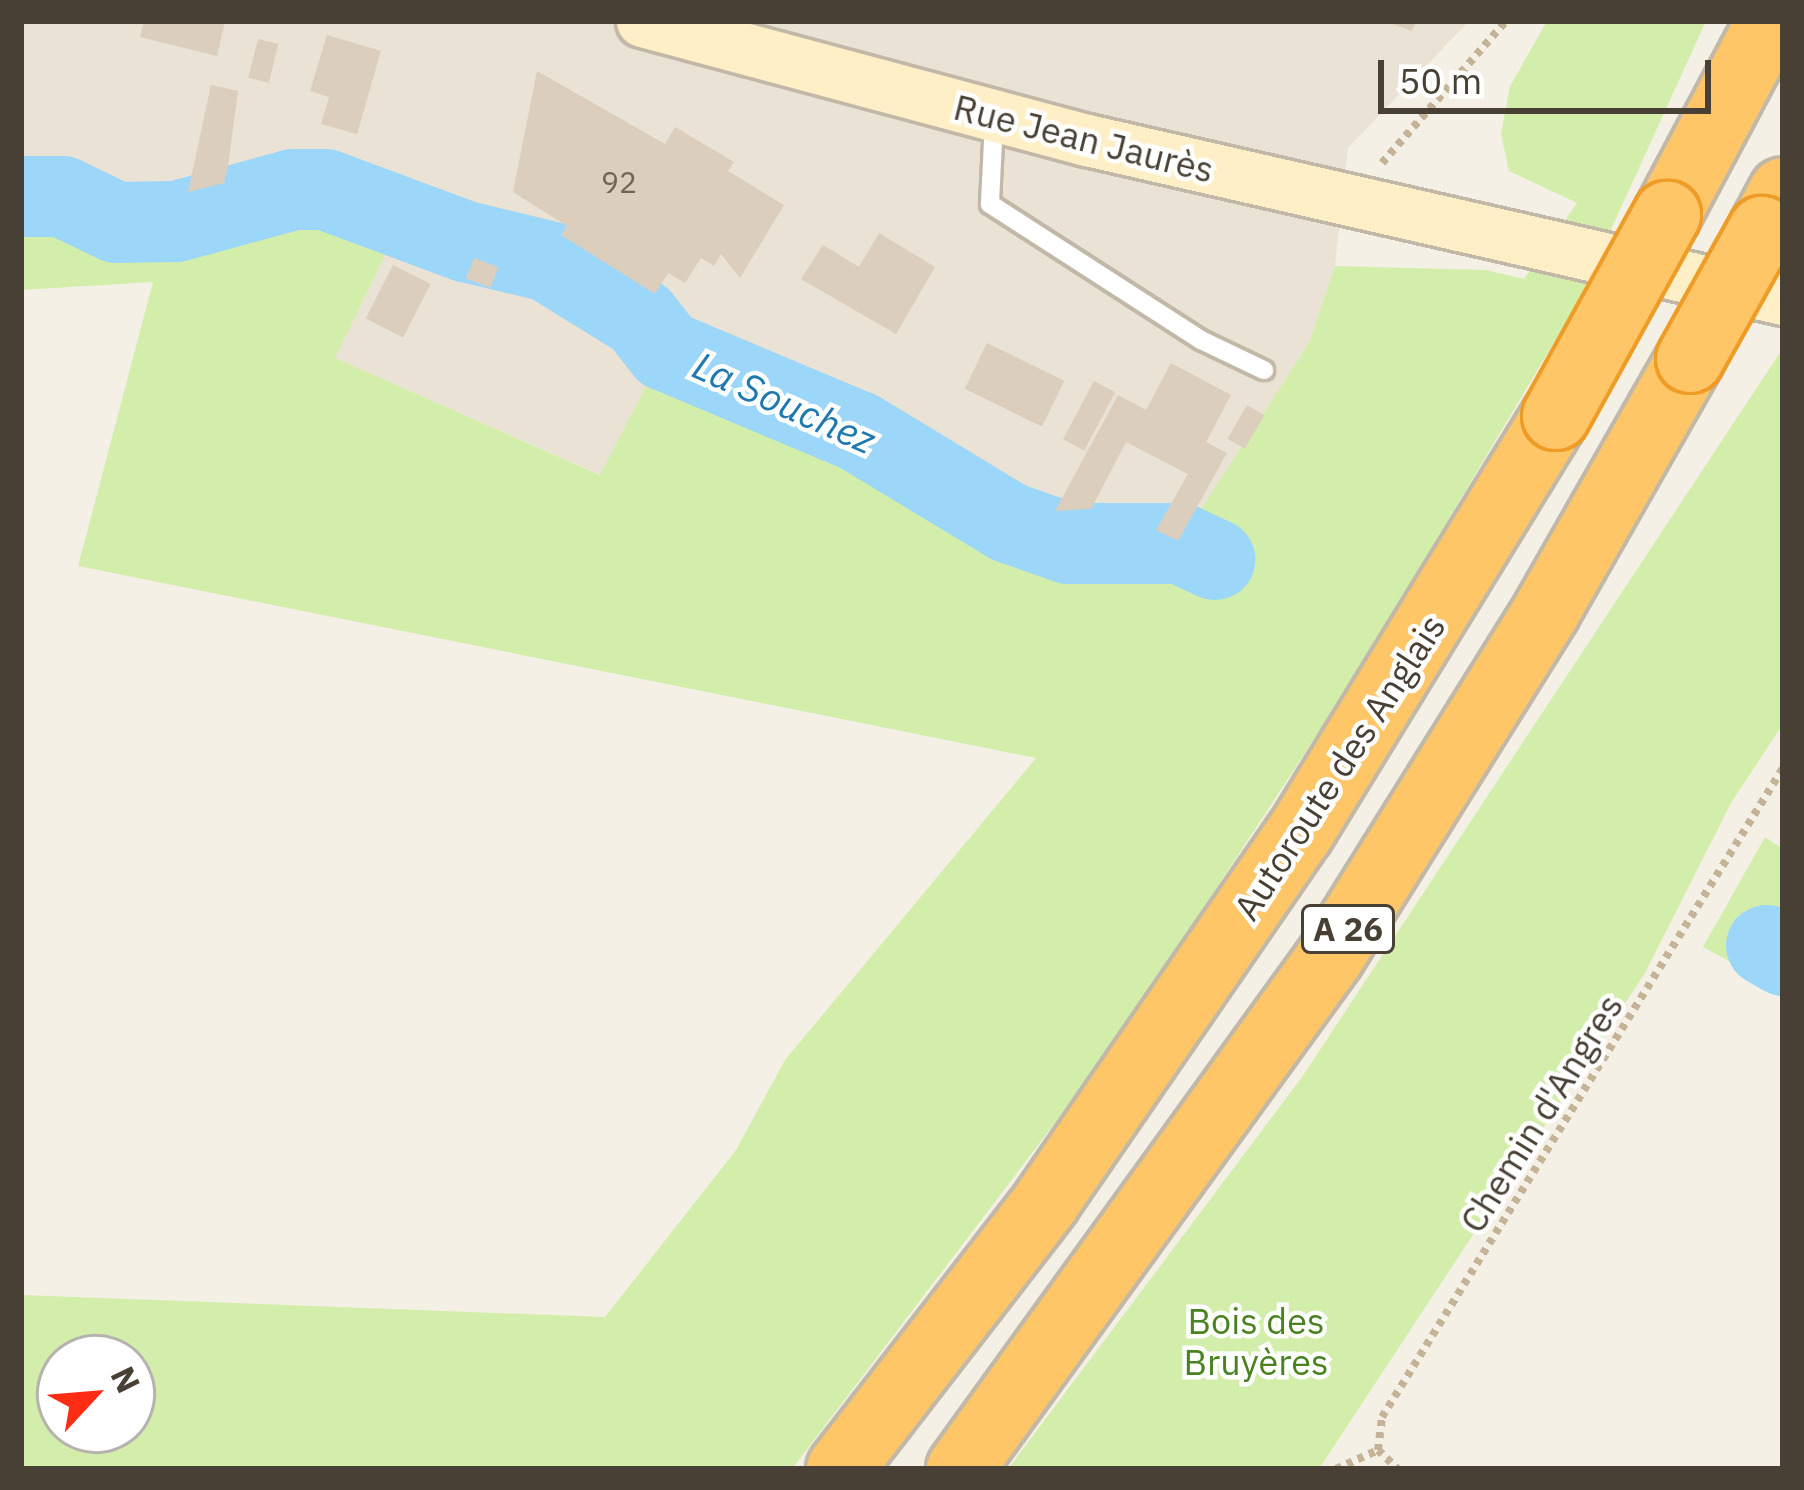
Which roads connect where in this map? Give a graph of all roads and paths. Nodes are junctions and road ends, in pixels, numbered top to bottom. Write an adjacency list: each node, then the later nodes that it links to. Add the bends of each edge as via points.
1 (642, 21): 4 (main road, Rue Jean Jaurès)
2 (1506, 21): 5 (path)
3 (1770, 21): 11 (highway, Autoroute des Anglais / A 26, bridge, via 1556,416 1287,852 1046,1202)
4 (995, 117): 7 (main road, Rue Jean Jaurès); 8 (lane, via 990,204 1202,340)
5 (1370, 176)
6 (1772, 210): 12 (highway, A 26, bridge, via 1547,610 1331,956)
7 (1783, 298)
8 (1264, 370)
9 (1783, 768): 10 (path, Chemin d'Angres, via 1382,1417)
10 (1378, 1450): 13 (path); 14 (path)
11 (840, 1469)
12 (960, 1469)
13 (1336, 1469)
14 (1397, 1469)

